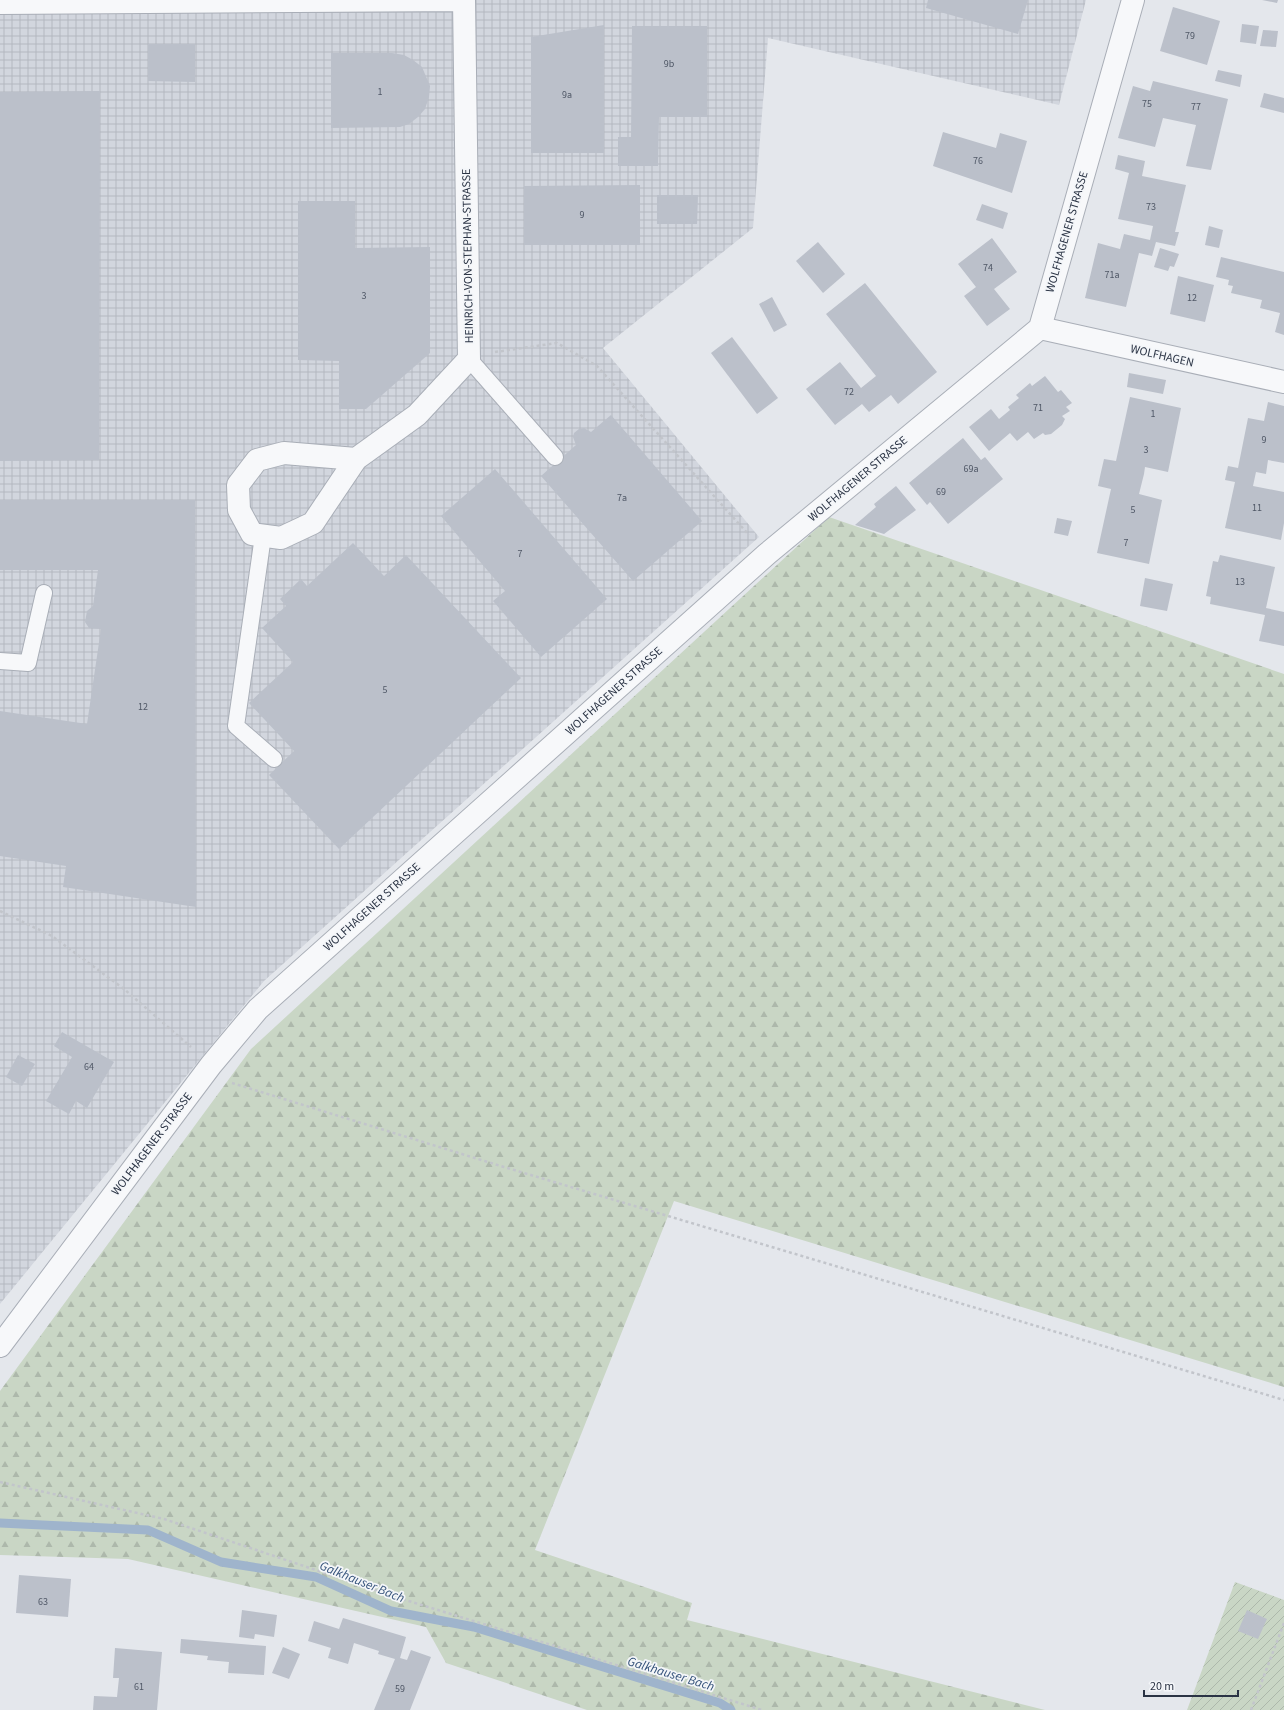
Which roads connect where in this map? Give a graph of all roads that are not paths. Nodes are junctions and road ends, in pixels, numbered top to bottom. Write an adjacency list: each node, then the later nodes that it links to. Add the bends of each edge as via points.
1 (1133, 0): 3 (street, WOLFHAGENER STRASSE)
2 (0, 2): 4 (street, HEINRICH-VON-STEPHAN-STRASSE, via 464,0)
3 (1040, 328): 5 (street, WOLFHAGEN); 12 (street, WOLFHAGENER STRASSE, via 766,554 258,1009 211,1065)
4 (470, 359): 6 (lane); 7 (street, HEINRICH-VON-STEPHAN-STRASSE, via 417,415)
5 (1284, 382)
6 (555, 457)
7 (356, 459): 8 (street, HEINRICH-VON-STEPHAN-STRASSE, via 313,523 281,538); 8 (street, HEINRICH-VON-STEPHAN-STRASSE, via 284,453 257,460 238,485 239,510 252,534)
8 (263, 536): 11 (lane, via 236,726)
9 (44, 593): 10 (lane, via 28,663)
10 (0, 662)
11 (274, 759)
12 (0, 1346)

